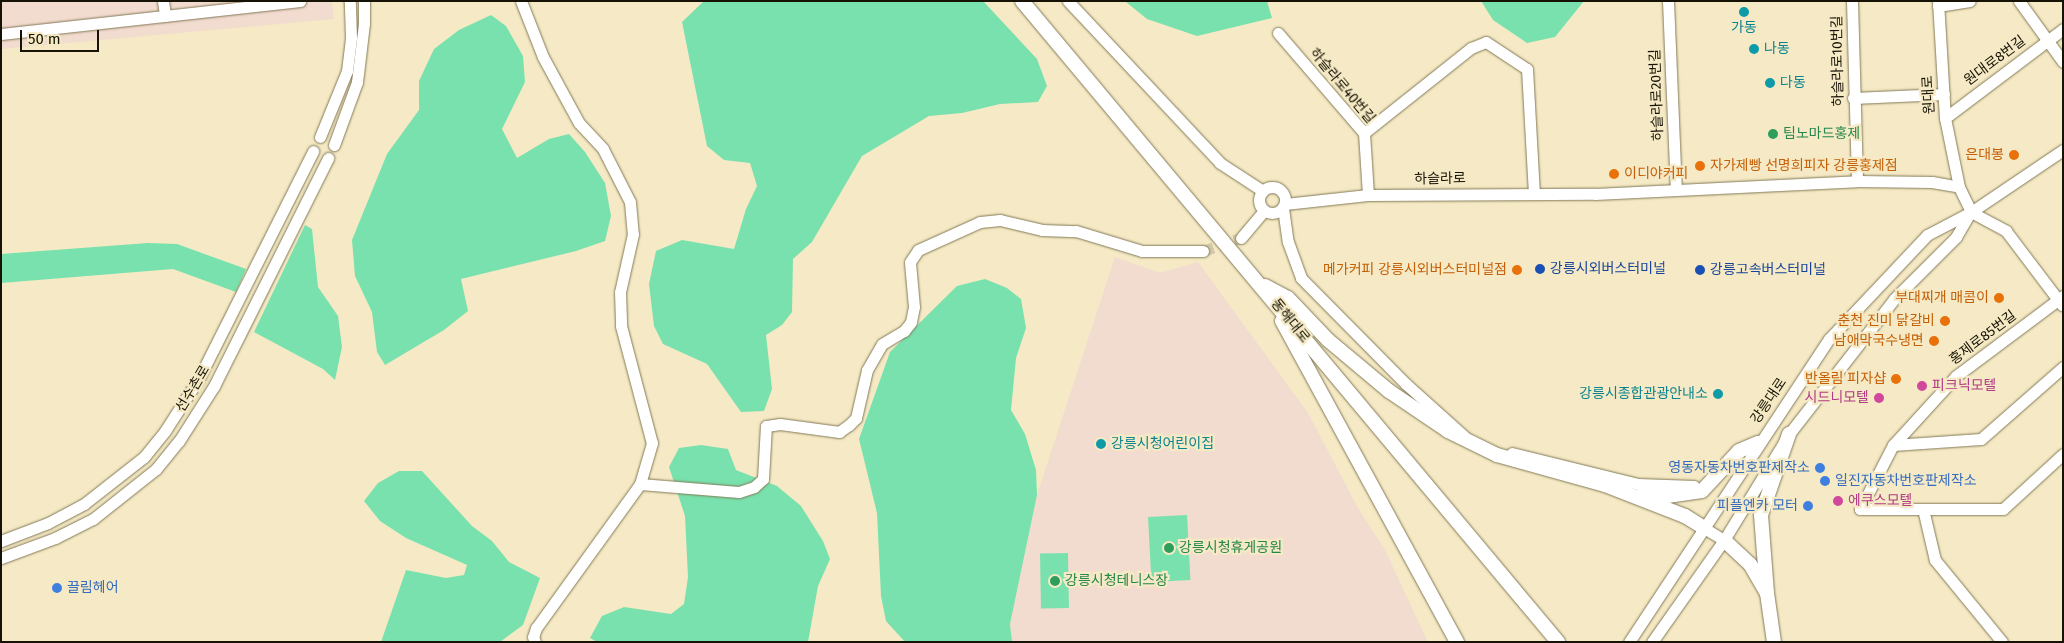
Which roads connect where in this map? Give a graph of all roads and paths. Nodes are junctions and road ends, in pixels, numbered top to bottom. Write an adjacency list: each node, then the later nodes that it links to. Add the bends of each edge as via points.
1 (163, 1): 14 (street)
2 (300, 1): 12 (street)
3 (350, 1): 24 (street, via 351,37 347,71)
4 (364, 1): 25 (street, via 356,82)
5 (521, 1): 49 (street, via 543,57 579,123 603,149 630,202 632,234 620,292 620,310 621,326 652,443)
6 (1022, 1): 40 (main road, 동해대로)
7 (1068, 1): 32 (street, via 1220,163)
8 (1668, 1): 31 (street, 하슬라로20번길)
9 (1852, 1): 21 (street, 하슬라로10번길)
10 (1970, 1): 13 (street)
11 (2019, 1): 18 (street)
12 (276, 3): 14 (street)
13 (1938, 3): 20 (street, 원대로)
14 (164, 16): 17 (street)
15 (2063, 29): 18 (street, 원대로8번길)
16 (1278, 33): 23 (street, 하슬라로40번길)
17 (1, 34)
18 (2047, 40): 19 (street); 22 (street, 원대로8번길)
19 (2063, 62)
20 (1944, 94): 21 (street); 22 (street, 원대로)
21 (1853, 98): 29 (street, 하슬라로10번길)
22 (1945, 118): 30 (street, 원대로)
23 (1364, 133): 33 (street, via 1471,48 1486,42 1527,68); 34 (street, 하슬라로40번길)
24 (320, 137): 25 (street, via 329,138); 27 (street)
25 (334, 145): 28 (street, via 334,152)
26 (2063, 150): 37 (street, 강릉대로)
27 (313, 151): 28 (street, via 319,158); 53 (street, 선수촌로, via 199,378 165,431 117,481)
28 (328, 158): 56 (street, 선수촌로, via 214,386 179,441 127,494 93,519)
29 (1857, 181): 30 (street, 하슬라로, via 1932,182); 31 (street, 하슬라로)
30 (1959, 187): 37 (street, 원대로)
31 (1676, 188): 33 (street, 하슬라로, via 1595,194)
32 (1262, 191): 35 (street, via 1278,188 1284,194); 36 (street, via 1259,199)
33 (1534, 194): 34 (street, 하슬라로)
34 (1368, 195): 35 (street, 하슬라로)
35 (1284, 206): 36 (street, via 1272,213); 44 (street, via 1288,242 1301,278 1406,384 1463,435)
36 (1264, 210): 38 (street)
37 (1971, 212): 41 (street, via 2006,231); 43 (street, 강릉대로, via 1956,237 1894,299); 45 (street, 강릉대로, via 1927,235 1890,272 1829,339)
38 (1241, 238)
39 (1203, 251): 49 (street, via 1142,252 1076,231 1042,230 1000,220 980,222 918,250 910,262 914,307 911,322 904,331 882,344 867,370 856,418 849,425 839,432 780,424 766,426 763,479 754,487 739,492)
40 (1260, 284): 48 (main road, via 1288,298 1328,340 1389,391 1448,431); 62 (main road, via 1327,400); 63 (main road, 동해대로)
41 (2061, 301): 46 (street, 홍제로85번길, via 1956,376)
42 (2063, 367): 46 (street, via 1981,439)
43 (1789, 434): 54 (main road, via 1761,515); 57 (street, 강릉대로)
44 (1476, 441): 48 (street); 51 (street, via 1638,484)
45 (1758, 443): 51 (main road, via 1739,451); 55 (street, 강릉대로)
46 (1893, 445): 52 (street, 홍제로85번길, via 1860,509)
47 (2063, 454): 52 (street, via 2003,509)
48 (1497, 455): 50 (main road)
49 (640, 484): 61 (street, via 536,628)
50 (1605, 485): 51 (main road, via 1661,497 1702,491); 55 (main road, via 1685,516)
51 (1706, 487)
52 (1923, 509): 68 (street, via 1935,560)
53 (48, 523): 56 (street); 58 (street, 선수촌로)
54 (1761, 526): 60 (main road); 67 (street)
55 (1704, 528): 57 (street); 64 (street, 강릉대로)
56 (56, 538): 59 (street, 선수촌로)
57 (1724, 540): 60 (main road, via 1750,564); 65 (street, 강릉대로)
58 (1, 541)
59 (1, 558)
60 (1767, 593): 66 (main road)
61 (535, 642)
62 (1457, 642)
63 (1558, 642)
64 (1629, 642)
65 (1652, 642)
66 (1774, 642)
67 (1779, 642)
68 (2002, 642)

